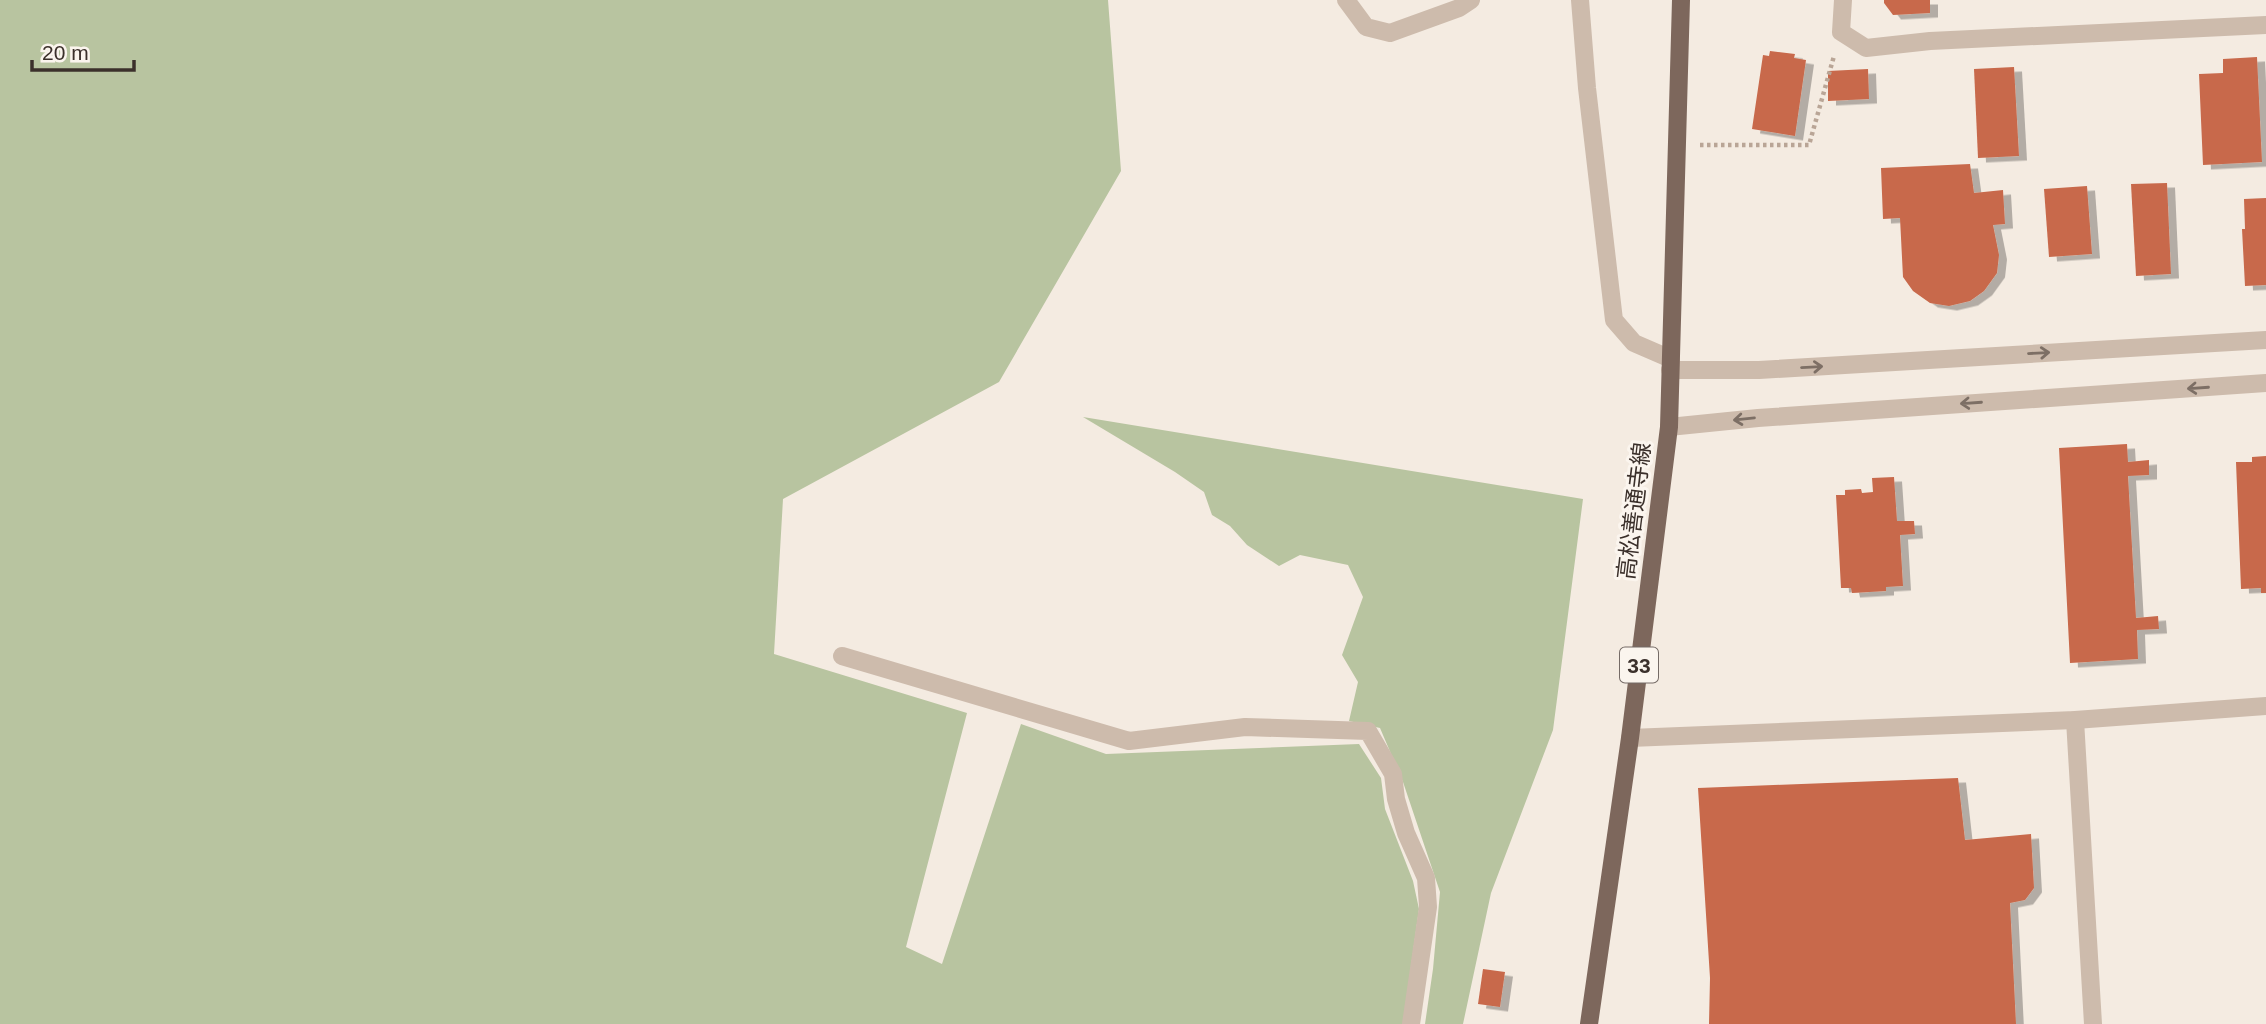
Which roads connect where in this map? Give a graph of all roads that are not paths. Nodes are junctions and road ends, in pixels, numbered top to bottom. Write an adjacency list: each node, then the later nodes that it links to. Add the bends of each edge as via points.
1 (1346, 0): 2 (street, via 1366,27 1391,33)
2 (1471, 0)
3 (1580, 0): 8 (street, via 1614,320 1634,343)
4 (1681, 0): 8 (main road, 高松善通寺線 / 33)
5 (1843, 0): 6 (street, via 1841,32 1866,48)
6 (2266, 26)
7 (2266, 340): 8 (street, one-way to 7, via 1759,370)
8 (1670, 365): 10 (main road, 高松善通寺線 / 33)
9 (2266, 383): 10 (street, one-way to 10)
10 (1670, 427): 14 (main road, 高松善通寺線 / 33)
11 (842, 656): 15 (street, via 1129,741 1245,727 1368,731 1393,774 1406,833 1426,878 1428,907)
12 (2266, 706): 13 (street)
13 (2075, 720): 14 (street); 17 (street)
14 (1630, 738): 16 (main road, 高松善通寺線 / 33)
15 (1410, 1024)
16 (1589, 1024)
17 (2093, 1024)

